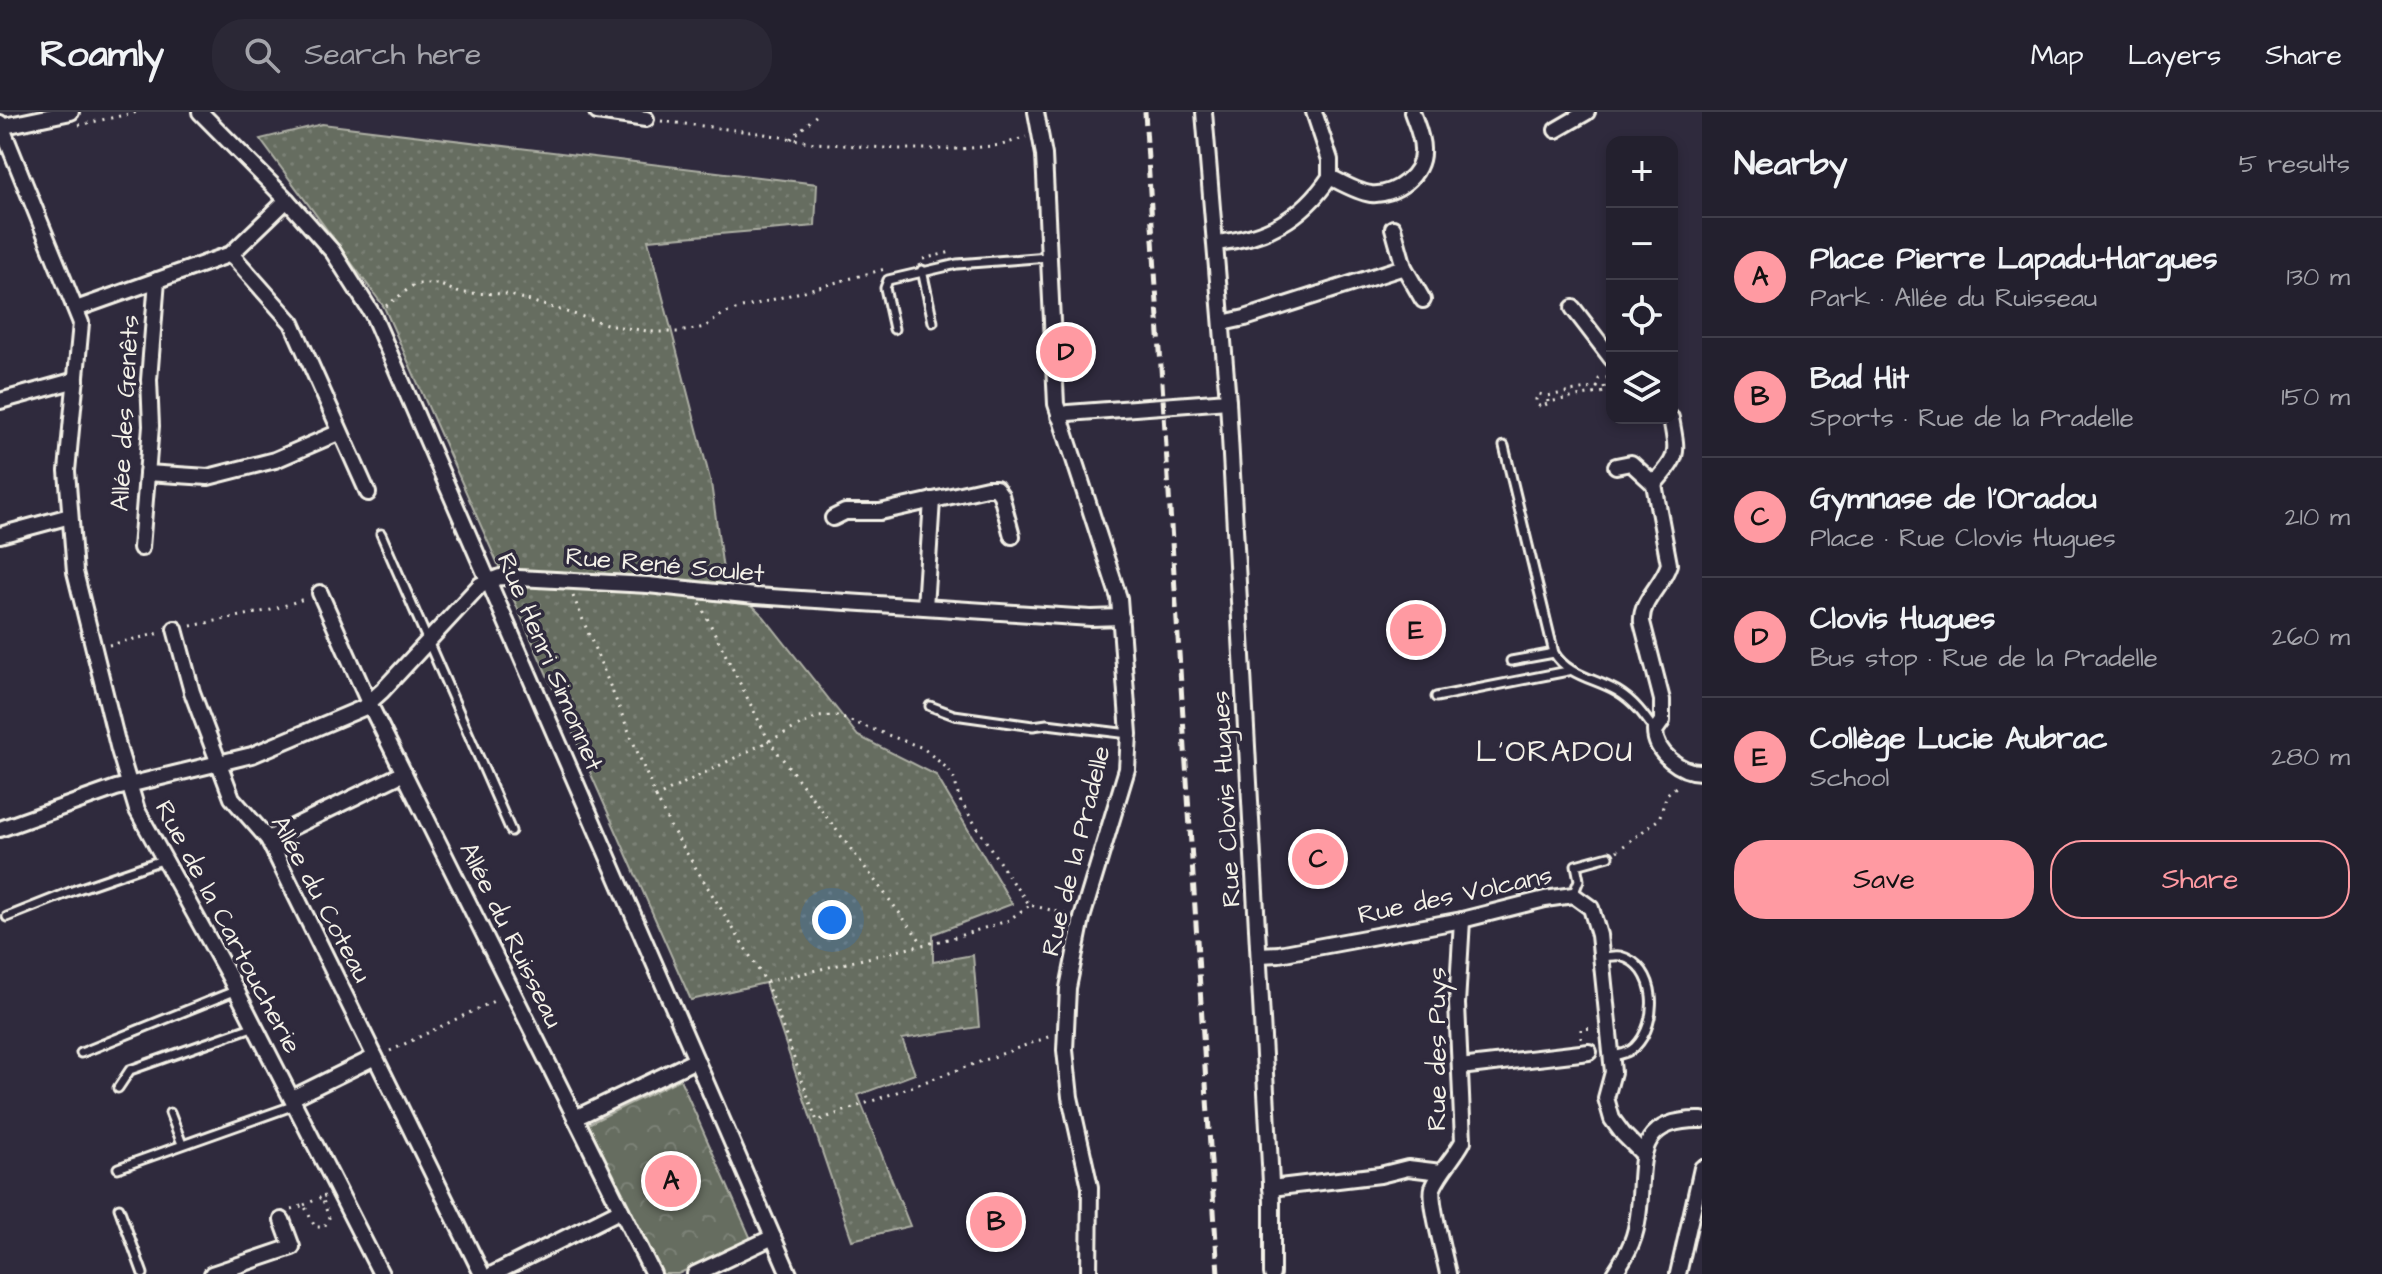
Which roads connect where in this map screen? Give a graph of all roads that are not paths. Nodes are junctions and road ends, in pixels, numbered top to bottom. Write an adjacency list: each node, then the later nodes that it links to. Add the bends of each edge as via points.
1 (71, 112): 10 (street)
2 (200, 112): 13 (street, Rue Henri Simonnet)
3 (597, 112): 9 (street)
4 (1036, 112): 17 (street, Rue de la Pradelle)
5 (1204, 112): 15 (street, Rue Clovis Hugues)
6 (1314, 112): 12 (street, via 1330,160)
7 (1412, 112): 12 (street, via 1423,151 1404,184 1370,194)
8 (1587, 112): 11 (street)
9 (646, 119)
10 (1, 126): 23 (street, Rue de la Cartoucherie)
11 (1556, 130)
12 (1330, 177): 15 (street, via 1290,220 1258,235)
13 (287, 200): 16 (street); 46 (street, Rue Henri Simonnet, via 333,252 373,315)
14 (1393, 228): 18 (street)
15 (1216, 243): 25 (street, Rue Clovis Hugues)
16 (231, 254): 20 (street); 33 (street, via 292,323)
17 (1048, 257): 19 (lane); 31 (street, Rue de la Pradelle)
18 (1404, 267): 21 (street); 25 (street)
19 (922, 270): 24 (lane); 26 (lane, via 885,282)
20 (157, 280): 23 (street); 36 (street, Allée des Genêts)
21 (1423, 300)
22 (1573, 308): 27 (street)
23 (76, 309): 28 (street, Rue de la Cartoucherie, via 81,334)
24 (933, 322)
25 (1222, 323): 30 (street, Rue Clovis Hugues)
26 (894, 329)
27 (1607, 352)
28 (76, 380): 29 (street); 40 (street, Rue de la Cartoucherie, via 67,471)
29 (0, 401)
30 (1228, 401): 31 (street); 72 (street, Rue Clovis Hugues)
31 (1059, 416): 49 (street, Rue de la Pradelle, via 1114,577)
32 (1672, 424): 37 (street, via 1675,459)
33 (340, 432): 36 (street, via 275,460 208,477); 38 (street)
34 (1504, 446): 52 (lane)
35 (1616, 466): 37 (street, via 1631,463)
36 (147, 473): 45 (street, Allée des Genêts)
37 (1654, 484): 58 (street, via 1669,564 1641,614 1662,700 1662,721)
38 (368, 493)
39 (932, 500): 41 (street); 44 (street, via 996,488); 48 (street)
40 (70, 516): 43 (street); 63 (street, Rue de la Cartoucherie, via 76,577)
41 (833, 518)
42 (381, 534): 51 (lane)
43 (0, 535)
44 (1012, 536)
45 (141, 548)
46 (489, 581): 48 (street, Rue René Soulet, via 567,580); 51 (street); 80 (street, Rue Henri Simonnet)
47 (320, 593): 56 (street, Allée du Ruisseau)
48 (925, 607): 49 (street, Rue René Soulet)
49 (1121, 617): 59 (street, Rue de la Pradelle)
50 (175, 629): 60 (street, Allée du Coteau, via 192,692)
51 (428, 641): 56 (street); 65 (lane)
52 (1554, 653): 53 (lane); 54 (lane)
53 (1511, 661)
54 (1568, 671): 55 (lane); 58 (lane, via 1619,692 1636,704)
55 (1436, 697)
56 (369, 703): 60 (street); 62 (street, Allée du Ruisseau)
57 (930, 706): 59 (lane, via 954,715)
58 (1655, 731): 61 (street, via 1671,761 1692,773)
59 (1129, 734): 105 (street, Rue de la Pradelle, via 1123,784 1082,918 1068,988 1070,1097 1090,1187)
60 (221, 764): 63 (street); 66 (street, Allée du Coteau, via 232,798)
61 (1702, 772)
62 (404, 773): 66 (street); 85 (street, Allée du Ruisseau)
63 (129, 786): 64 (street); 68 (street, Rue de la Cartoucherie)
64 (0, 829)
65 (511, 831)
66 (268, 839): 79 (street, Allée du Coteau)
67 (1609, 856): 69 (lane, via 1576,865 1579,880)
68 (162, 860): 70 (lane); 74 (street, Rue de la Cartoucherie)
69 (1573, 895): 71 (street, Rue des Volcans); 73 (street, Rue des Volcans, via 1591,908)
70 (7, 917)
71 (1462, 920): 72 (street, Rue des Volcans); 81 (street, Rue des Puys)
72 (1259, 955): 92 (street, Rue Clovis Hugues)
73 (1601, 957): 78 (street, Rue des Volcans); 78 (lane, via 1620,956 1638,966 1651,987 1648,1025 1634,1048)
74 (237, 990): 75 (street, Rue de la Cartoucherie); 77 (lane)
75 (255, 1026): 82 (lane, via 130,1070); 83 (street, Rue de la Cartoucherie)
76 (1585, 1052): 81 (street)
77 (81, 1053)
78 (1611, 1056): 88 (street, Rue des Volcans, via 1606,1098 1612,1119)
79 (375, 1057): 83 (street); 100 (street, Allée du Coteau)
80 (696, 1060): 85 (street); 96 (street, Rue Henri Simonnet)
81 (1460, 1067): 91 (street, Rue des Puys, via 1463,1141)
82 (118, 1088)
83 (294, 1101): 87 (lane); 99 (street, Rue de la Cartoucherie)
84 (170, 1113): 87 (lane)
85 (575, 1118): 94 (street, Allée du Ruisseau)
86 (1702, 1120): 88 (street, via 1657,1129)
87 (182, 1144): 89 (lane)
88 (1642, 1153): 108 (street, via 1638,1221 1632,1246)
89 (118, 1168)
90 (1702, 1168): 109 (street)
91 (1441, 1172): 92 (street, Rue des Puys, via 1408,1168); 107 (street, Rue des Puys, via 1431,1193)
92 (1271, 1188): 106 (street, Rue Clovis Hugues)
93 (119, 1208): 97 (lane)
94 (621, 1210): 101 (street); 102 (street, Allée du Ruisseau)
95 (282, 1220): 98 (street, via 292,1247)
96 (773, 1237): 103 (street); 104 (street, Rue Henri Simonnet)
97 (143, 1274)
98 (212, 1274)
99 (381, 1274)
100 (482, 1274)
101 (493, 1274)
102 (653, 1274)
103 (695, 1274)
104 (789, 1274)
105 (1089, 1274)
106 (1272, 1274)
107 (1448, 1274)
108 (1614, 1274)
109 (1678, 1274)

